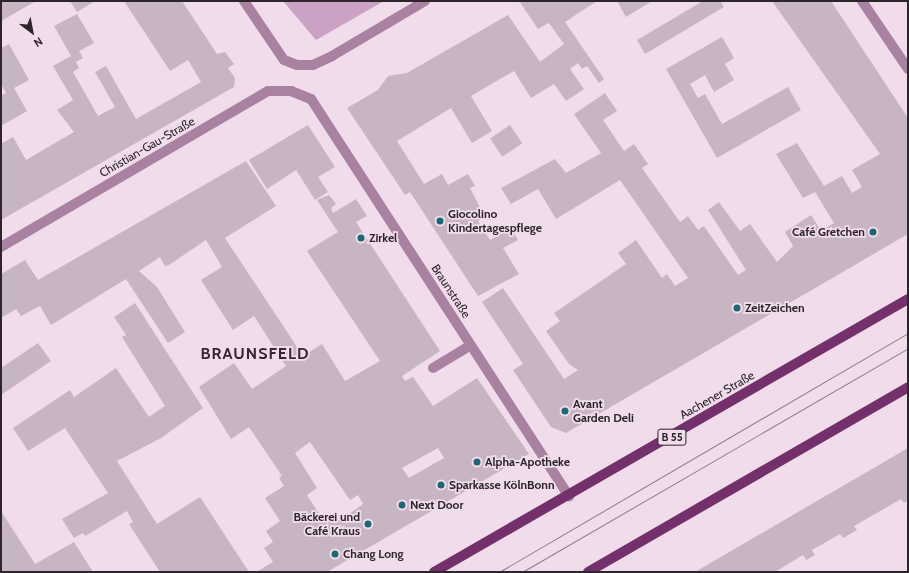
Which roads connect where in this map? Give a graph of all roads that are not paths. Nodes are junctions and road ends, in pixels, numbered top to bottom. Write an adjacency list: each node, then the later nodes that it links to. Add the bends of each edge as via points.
1 (244, 1): 2 (street, via 284,60 297,65 319,62)
2 (425, 1)
3 (862, 1): 4 (street)
4 (908, 69)
5 (311, 99): 6 (street, Christian-Gau-Straße, via 291,91 268,92); 8 (street, Braunstraße)
6 (1, 247)
7 (908, 299): 11 (main road, Aachener Straße / B 55)
8 (471, 345): 9 (street); 11 (street, Braunstraße)
9 (433, 368)
10 (908, 387): 13 (main road)
11 (569, 497): 12 (main road, Aachener Straße / B 55)
12 (434, 572)
13 (588, 572)

